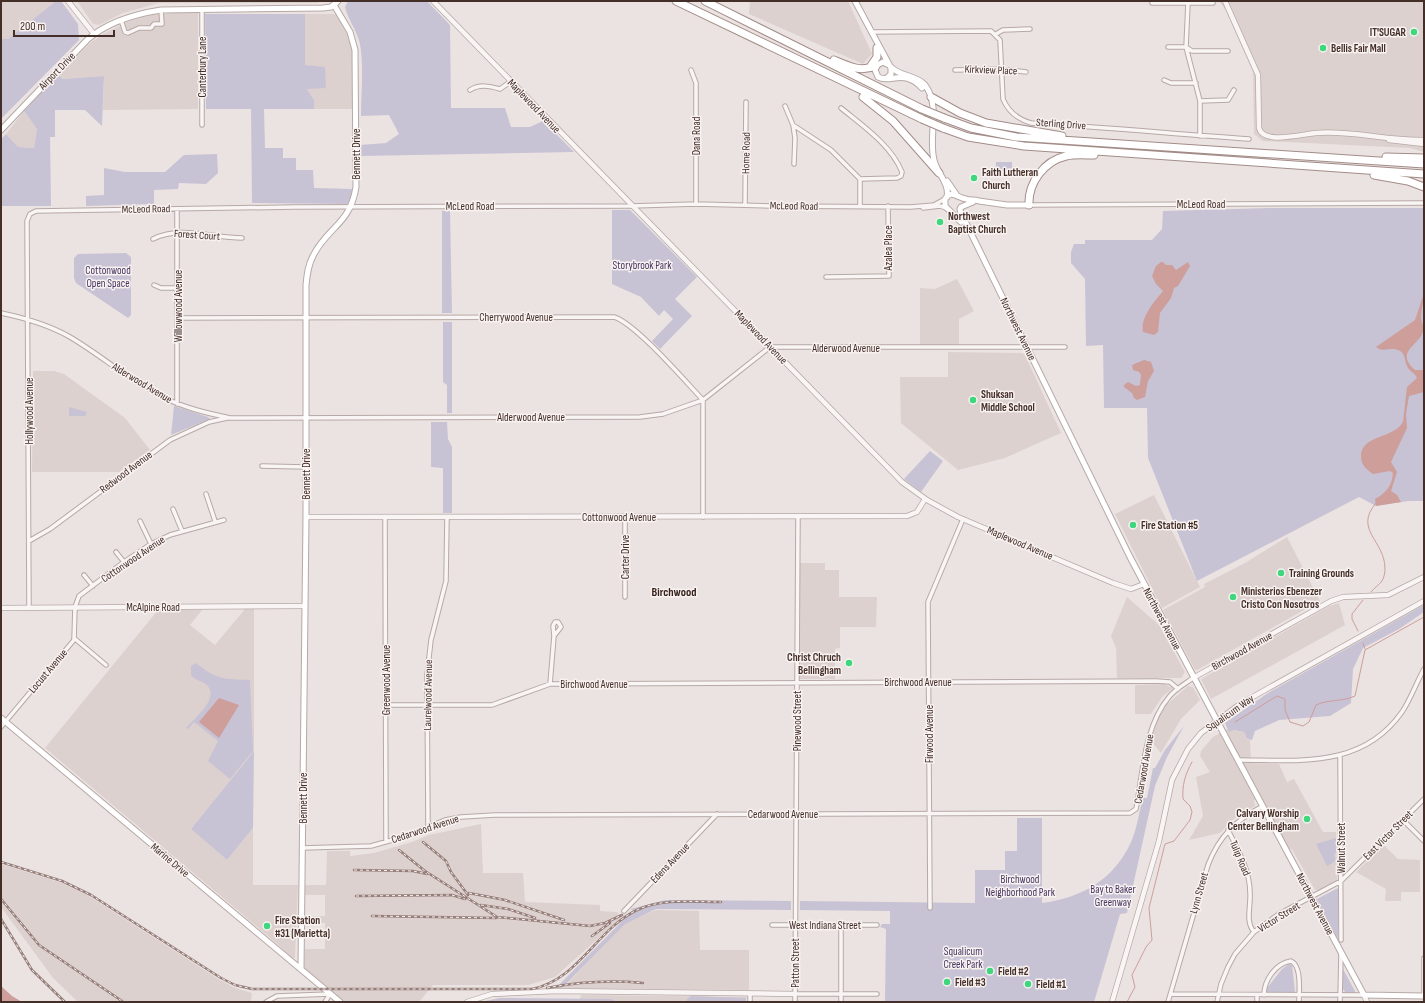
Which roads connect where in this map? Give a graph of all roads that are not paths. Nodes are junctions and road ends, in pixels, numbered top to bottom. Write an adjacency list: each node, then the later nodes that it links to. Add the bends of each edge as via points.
1 (68, 1): 19 (street)
2 (338, 1): 8 (main road)
3 (433, 1): 36 (street, Maplewood Avenue)
4 (676, 1): 28 (highway)
5 (705, 1): 18 (highway)
6 (855, 1): 20 (main road)
7 (1225, 1): 50 (street, via 1258,75 1261,134 1269,138 1324,132)
8 (333, 3): 13 (main road, Airport Drive); 15 (main road, Bennett Drive)
9 (1152, 3): 10 (street)
10 (1188, 3): 11 (street); 23 (street)
11 (1213, 3)
12 (202, 9): 13 (main road, Airport Drive); 14 (main road, Airport Drive); 46 (street, Canterbury Lane)
13 (318, 9): 15 (main road, via 335,12)
14 (162, 10): 16 (main road, Airport Drive); 16 (street, via 162,24 154,24 151,28 139,28 128,33 125,32)
15 (341, 16): 77 (main road, Bennett Drive, via 350,32 355,50 356,187)
16 (121, 20): 19 (main road, Airport Drive)
17 (1030, 29): 21 (street, via 1002,30)
18 (766, 31): 29 (highway, via 854,69); 53 (highway, bridge, via 922,109 971,128 1016,137)
19 (94, 34): 48 (main road, Airport Drive)
20 (872, 34): 21 (street, via 992,31); 24 (main road); 27 (main road)
21 (996, 34): 30 (street, Sterling Drive, via 1000,40)
22 (1168, 47): 23 (street)
23 (1186, 47): 25 (street, via 1192,51); 37 (street)
24 (877, 48): 26 (main road, via 881,55); 29 (highway, via 876,60)
25 (1228, 51)
26 (877, 65): 27 (main road, via 884,62); 29 (highway); 34 (main road, via 875,72 878,77)
27 (890, 66): 34 (main road, via 891,74); 40 (main road, via 897,73 920,80)
28 (815, 69): 57 (highway, bridge, via 922,119 968,137 1008,144); 62 (highway, via 850,88 887,115)
29 (868, 69)
30 (1001, 69): 32 (street, Kirkview Place); 33 (street, Kirkview Place); 49 (street, Sterling Drive, via 1003,99 1007,107 1023,120)
31 (691, 70): 70 (street, Dana Road, via 696,83)
32 (955, 70)
33 (1026, 72)
34 (887, 78): 45 (main road, via 905,78 919,85 928,97)
35 (1164, 80): 37 (street, via 1171,83)
36 (510, 82): 38 (street, via 500,89 476,86); 73 (street, Maplewood Avenue)
37 (1196, 83): 41 (street)
38 (470, 90)
39 (1234, 90): 41 (street, via 1228,100)
40 (931, 97): 45 (main road); 53 (highway, via 960,113 986,123 1033,132)
41 (1200, 101): 49 (street)
42 (746, 102): 71 (street, Home Road)
43 (785, 106): 47 (street)
44 (841, 108): 64 (street, via 872,133 902,172 901,176 896,178)
45 (932, 110): 56 (main road)
46 (202, 125)
47 (792, 125): 59 (street); 64 (street, via 831,150)
48 (1, 130)
49 (1200, 136): 51 (street, Sterling Drive)
50 (1375, 137): 52 (street); 54 (street)
51 (1249, 140)
52 (1424, 140)
53 (1116, 142): 55 (highway)
54 (1424, 144)
55 (1290, 154): 58 (highway); 60 (highway)
56 (933, 155): 62 (main road); 66 (main road)
57 (1154, 155): 61 (highway); 72 (highway, via 1076,155 1058,158 1046,166 1036,179 1030,192)
58 (1424, 158)
59 (794, 164)
60 (1424, 164)
61 (1312, 166): 63 (highway); 65 (highway, via 1401,179)
62 (938, 173): 67 (main road, via 948,190)
63 (1424, 174)
64 (860, 179): 74 (street)
65 (1424, 187)
66 (958, 196): 67 (main road, via 951,194); 68 (main road, McLeod Road); 78 (main road, Northwest Avenue)
67 (946, 198): 76 (street, McLeod Road, via 934,205); 80 (main road)
68 (979, 201): 72 (main road, McLeod Road, via 1007,205); 78 (main road, McLeod Road)
69 (1424, 203): 72 (street, McLeod Road)
70 (696, 204): 71 (street, McLeod Road); 73 (street, McLeod Road)
71 (745, 204): 74 (street, McLeod Road)
72 (1029, 204)
73 (631, 206): 77 (street, McLeod Road); 93 (street, Maplewood Avenue)
74 (860, 206): 75 (street, McLeod Road)
75 (888, 206): 76 (street, McLeod Road); 86 (street, Azalea Place, via 889,276)
76 (911, 207): 80 (street, McLeod Road, via 940,206)
77 (350, 208): 79 (street, McLeod Road); 91 (main road, Bennett Drive, via 312,256 306,286)
78 (960, 208): 80 (main road, McLeod Road); 82 (main road, Northwest Avenue)
79 (177, 209): 81 (street, McLeod Road, via 36,211); 83 (street, Willowwood Avenue)
80 (949, 210): 82 (main road, Northwest Avenue)
81 (30, 214): 92 (street, Hollywood Avenue)
82 (969, 230): 95 (main road, Northwest Avenue)
83 (177, 233): 84 (street, Forest Court); 85 (street, Forest Court); 88 (street, Willowwood Avenue)
84 (242, 238)
85 (153, 239)
86 (826, 277)
87 (154, 285): 88 (street, via 161,288)
88 (178, 288): 90 (street, Willowwood Avenue)
89 (1, 313): 92 (street, Alderwood Avenue)
90 (178, 318): 91 (street, Cherrywood Avenue); 97 (street, Willowwood Avenue)
91 (306, 318): 96 (street, Cherrywood Avenue, via 614,317 621,319 639,335); 99 (main road, Bennett Drive)
92 (28, 320): 97 (street, Alderwood Avenue, via 71,338 143,386); 116 (street, Hollywood Avenue)
93 (770, 347): 95 (street, Alderwood Avenue); 96 (street, Alderwood Avenue); 103 (street, Maplewood Avenue, via 894,474)
94 (1065, 347): 95 (street, Alderwood Avenue)
95 (1027, 348): 122 (main road, Northwest Avenue)
96 (703, 400): 99 (street, Alderwood Avenue, via 663,414 640,417); 110 (street)
97 (177, 404): 98 (street, Alderwood Avenue)
98 (230, 418): 99 (street, Alderwood Avenue); 116 (street, Redwood Avenue, via 209,422 170,440 50,529)
99 (306, 418): 101 (main road, Bennett Drive)
100 (262, 466): 101 (street)
101 (306, 467): 105 (main road, Bennett Drive)
102 (206, 494): 114 (street)
103 (925, 499): 109 (street, Cottonwood Avenue, via 917,512 907,516); 111 (street, Maplewood Avenue)
104 (173, 509): 115 (street)
105 (306, 517): 106 (street, Cottonwood Avenue); 126 (main road, Bennett Drive)
106 (385, 517): 107 (street, Cottonwood Avenue); 139 (street, Greenwood Avenue)
107 (447, 517): 108 (street, Cottonwood Avenue); 140 (street, Laurelwood Avenue, via 446,581 430,646)
108 (625, 517): 110 (street, Cottonwood Avenue); 124 (street, Carter Drive)
109 (798, 517): 110 (street, Cottonwood Avenue); 136 (street, Pinewood Street)
110 (703, 518)
111 (963, 519): 122 (street, Maplewood Avenue, via 1121,586 1131,589); 135 (street, Firwood Avenue, via 928,602)
112 (224, 520): 114 (street, Cottonwood Avenue)
113 (140, 521): 117 (street)
114 (215, 521): 115 (street, Cottonwood Avenue)
115 (182, 531): 117 (street, Cottonwood Avenue)
116 (29, 541): 127 (street, Hollywood Avenue)
117 (151, 544): 119 (street, Cottonwood Avenue)
118 (116, 552): 119 (street)
119 (124, 562): 123 (street, Cottonwood Avenue)
120 (84, 575): 123 (street)
121 (1424, 577): 134 (street, Birchwood Avenue, via 1388,595 1343,597 1331,601)
122 (1144, 584): 134 (main road, Northwest Avenue)
123 (93, 586): 128 (street, Cottonwood Avenue, via 79,596)
124 (625, 597)
125 (1424, 601): 189 (street, Squalicum Way, via 1247,700 1209,726 1188,749 1172,780 1159,841)
126 (305, 606): 128 (street, McAlpine Road); 155 (main road, Bennett Drive)
127 (29, 607): 128 (street, McAlpine Road); 129 (street, McAlpine Road)
128 (75, 607): 131 (street, Locust Avenue)
129 (1, 608)
130 (554, 636): 137 (street)
131 (74, 638): 132 (street); 141 (street, Locust Avenue)
132 (106, 665)
133 (1424, 669): 143 (street, via 1406,705 1392,724 1367,744)
134 (1193, 678): 138 (street, Birchwood Avenue); 144 (main road, Northwest Avenue, bridge)
135 (929, 682): 136 (street, Birchwood Avenue); 138 (street, Birchwood Avenue, via 1156,681 1170,682); 147 (street, Firwood Avenue)
136 (797, 683): 137 (street, Birchwood Avenue); 149 (street, Pinewood Street)
137 (550, 684): 140 (street, Birchwood Avenue, via 492,705)
138 (1178, 689): 147 (street, Cedarwood Avenue, via 1168,697 1154,719 1134,811)
139 (386, 705): 140 (street, Birchwood Avenue); 154 (street, Greenwood Avenue)
140 (427, 705): 151 (street, Laurelwood Avenue)
141 (3, 720): 142 (street, Locust Avenue); 168 (main road, Marine Drive)
142 (1, 727)
143 (1340, 756): 144 (street, via 1307,760); 156 (street, Walnut Street)
144 (1238, 760): 146 (main road, Northwest Avenue)
145 (1424, 799): 150 (street, East Victor Street)
146 (1263, 806): 152 (street, Lynn Street, via 1241,818); 157 (main road, Northwest Avenue)
147 (930, 813): 149 (street, Cedarwood Avenue); 158 (street, Firwood Avenue)
148 (717, 814): 149 (street, Cedarwood Avenue); 151 (street, Cedarwood Avenue, via 496,815 461,817); 159 (street, Edens Avenue)
149 (796, 815): 161 (street, Pinewood Street)
150 (1403, 820): 153 (street); 156 (street, East Victor Street)
151 (428, 827): 154 (street, Cedarwood Avenue)
152 (1228, 830): 164 (street, Tulip Road, via 1247,871 1250,893 1249,922); 174 (street, Lynn Street, via 1214,850 1208,865)
153 (1424, 841)
154 (386, 842): 155 (street, Cedarwood Avenue, via 351,848)
155 (302, 848): 168 (main road, Bennett Drive)
156 (1341, 881): 157 (street, East Victor Street); 165 (street, Walnut Street)
157 (1311, 897): 164 (street, Victor Street); 166 (main road, Northwest Avenue)
158 (930, 908)
159 (624, 911)
160 (772, 925): 161 (street, West Indiana Street)
161 (795, 925): 162 (street, West Indiana Street); 171 (street, Patton Street)
162 (841, 925): 163 (street, West Indiana Street); 172 (street)
163 (877, 925)
164 (1254, 932): 175 (street, Victor Street, via 1235,954)
165 (1341, 940)
166 (1340, 952): 179 (street); 180 (main road, Northwest Avenue)
167 (1424, 958): 181 (street)
168 (301, 969): 169 (main road, Marine Drive)
169 (330, 994): 182 (street, via 277,996); 183 (street); 184 (main road, Marine Drive)
170 (750, 994): 171 (street); 185 (street, via 556,991 492,994); 186 (street)
171 (795, 994): 172 (street); 187 (street, Patton Street)
172 (841, 994): 173 (street); 188 (street)
173 (877, 994)
174 (1170, 994): 175 (street); 190 (street, Lynn Street)
175 (1218, 995): 176 (street); 191 (street, Victor Street)
176 (1257, 995): 177 (street); 192 (street)
177 (1264, 995): 178 (street); 178 (street, via 1266,983 1273,972 1282,964 1291,961 1297,967)
178 (1299, 995): 179 (street); 193 (street)
179 (1340, 995): 180 (street); 194 (street)
180 (1364, 995): 181 (main road); 195 (street, Northwest Avenue)
181 (1424, 996)
182 (266, 1002)
183 (325, 1002)
184 (340, 1002)
185 (467, 1002)
186 (750, 1002)
187 (795, 1002)
188 (840, 1002)
189 (1112, 1002)
190 (1168, 1002)
191 (1217, 1002)
192 (1257, 1002)
193 (1299, 1002)
194 (1340, 1002)
195 (1367, 1002)

